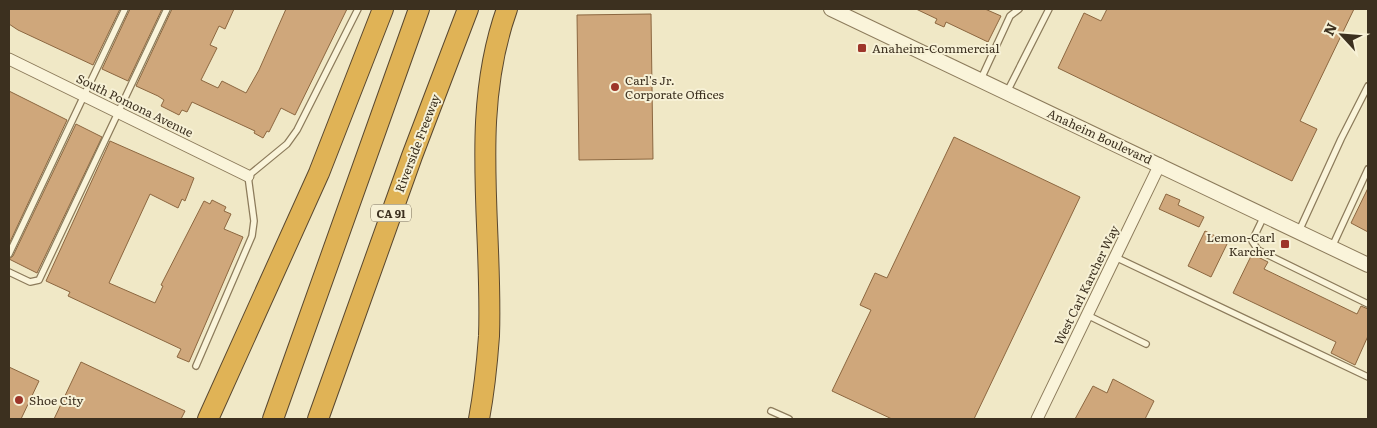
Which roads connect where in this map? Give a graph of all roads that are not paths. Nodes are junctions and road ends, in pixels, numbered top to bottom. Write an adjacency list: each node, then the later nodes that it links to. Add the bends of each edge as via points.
1 (125, 9): 15 (lane)
2 (167, 9): 16 (lane)
3 (358, 9): 19 (lane, via 297,130 287,144)
4 (383, 9): 33 (highway, via 319,173)
5 (419, 9): 34 (highway)
6 (468, 9): 35 (highway, Riverside Freeway / CA 91)
7 (507, 9): 36 (highway, via 491,68 484,133 489,335)
8 (831, 9): 12 (street, Anaheim Boulevard)
9 (1019, 9): 12 (lane, via 1010,16)
10 (1049, 9): 14 (lane)
11 (9, 59): 15 (street, South Pomona Avenue)
12 (981, 80): 14 (street, Anaheim Boulevard)
13 (1368, 86): 21 (lane)
14 (1007, 92): 17 (street, Anaheim Boulevard)
15 (84, 95): 16 (street, South Pomona Avenue); 23 (lane)
16 (118, 112): 19 (street, South Pomona Avenue); 26 (lane, via 39,280 30,282)
17 (1160, 164): 20 (street, Anaheim Boulevard); 24 (street, West Carl Karcher Way)
18 (1368, 169): 22 (lane)
19 (248, 176): 30 (lane, via 254,221 252,236)
20 (1265, 214): 21 (street, Anaheim Boulevard); 27 (lane, via 1252,241 1258,250)
21 (1299, 231): 22 (street, Anaheim Boulevard)
22 (1332, 247): 25 (street, Anaheim Boulevard)
23 (9, 254)
24 (1115, 257): 28 (street, West Carl Karcher Way); 31 (lane)
25 (1368, 264)
26 (9, 272)
27 (1368, 304)
28 (1087, 315): 29 (lane); 38 (street, West Carl Karcher Way)
29 (1146, 344)
30 (196, 366)
31 (1368, 376)
32 (771, 411): 37 (lane)
33 (208, 419)
34 (273, 419)
35 (318, 419)
36 (479, 419)
37 (789, 419)
38 (1038, 419)

